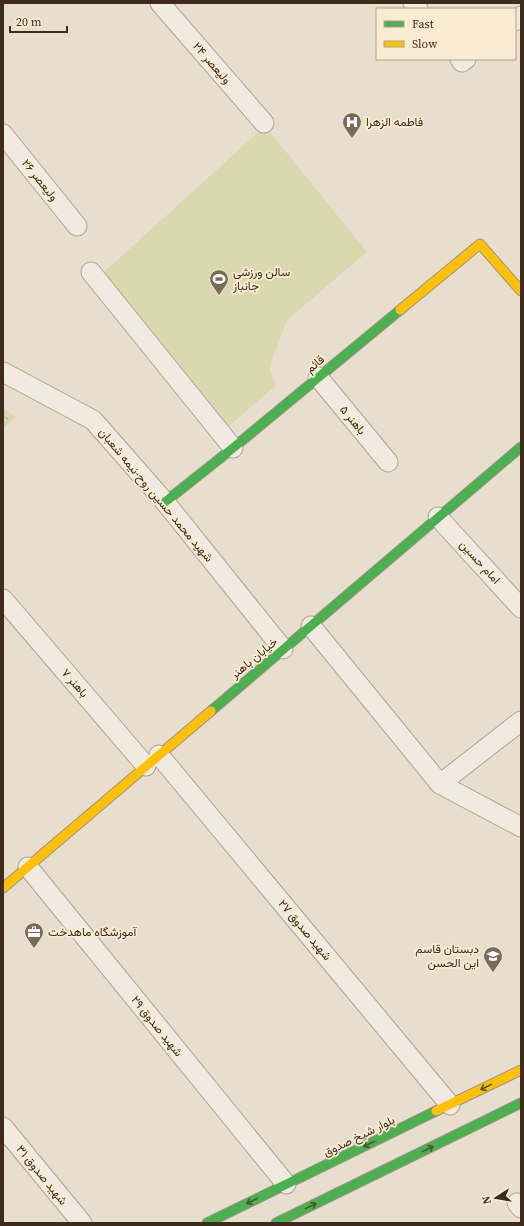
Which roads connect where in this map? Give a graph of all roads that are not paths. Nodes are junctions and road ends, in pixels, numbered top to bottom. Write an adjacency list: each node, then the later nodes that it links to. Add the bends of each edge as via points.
1 (160, 3): 2 (street, ولیعصر ۲۴)
2 (264, 123)
3 (3, 134): 4 (street, ولیعصر ۲۶)
4 (77, 226)
5 (92, 272): 10 (street)
6 (521, 291): 8 (street, قائم, via 480,244)
7 (3, 372): 12 (street, شهید محمد حسین روح-نیمه شعبان, via 93,420)
8 (318, 378): 10 (street, قائم); 11 (street, باهنر ۵)
9 (521, 447): 13 (street, خیابان باهنر)
10 (233, 448): 12 (street, قائم)
11 (388, 462)
12 (166, 502): 17 (street, شهید محمد حسین روح-نیمه شعبان)
13 (438, 517): 15 (street, امام حسین); 16 (street, خیابان باهنر)
14 (3, 599): 19 (street, باهنر ۷)
15 (521, 608)
16 (311, 626): 17 (street, خیابان باهنر); 20 (street)
17 (283, 649): 19 (street, خیابان باهنر)
18 (521, 721): 20 (street)
19 (153, 761): 22 (street, خیابان باهنر); 26 (street, شهید صدوق ۲۷)
20 (440, 784): 21 (street)
21 (521, 826)
22 (28, 867): 23 (street, خیابان باهنر); 28 (street, شهید صدوق ۲۹)
23 (3, 888)
24 (521, 1070): 26 (street, بلوار شیخ صدوق, one-way to 26)
25 (521, 1104): 29 (street, one-way to 25)
26 (450, 1105): 28 (street, بلوار شیخ صدوق, one-way to 28)
27 (3, 1127): 30 (street, شهید صدوق ۳۱)
28 (286, 1184): 31 (street, بلوار شیخ صدوق, one-way to 31)
29 (288, 1221)
30 (82, 1223)
31 (207, 1223)

